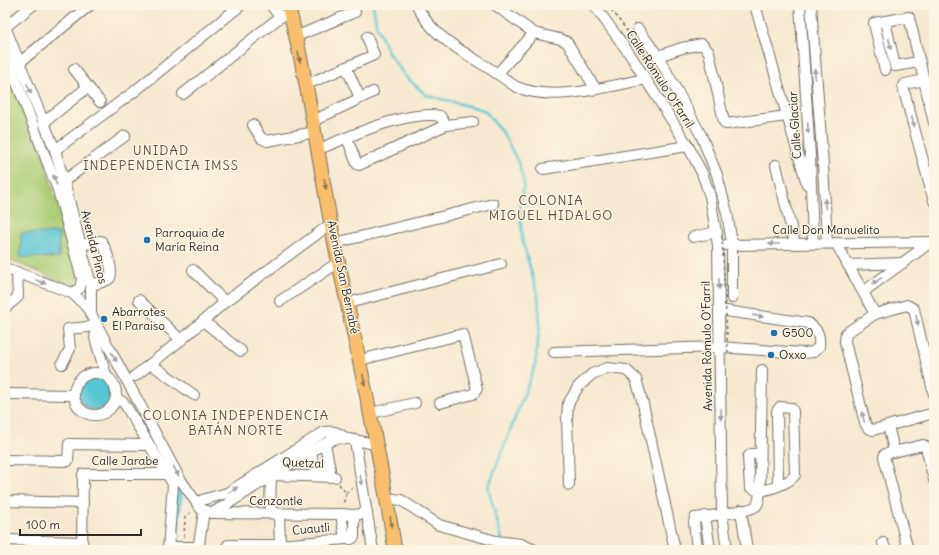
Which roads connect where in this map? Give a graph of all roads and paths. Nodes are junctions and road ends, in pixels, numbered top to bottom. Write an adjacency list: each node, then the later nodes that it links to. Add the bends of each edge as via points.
1 (33, 5): 15 (street)
2 (90, 5): 23 (street)
3 (242, 5): 49 (street)
4 (271, 5): 12 (street)
5 (417, 5): 27 (street, via 423,18 436,32 458,49)
6 (495, 5): 17 (street)
7 (594, 5): 28 (street, Calle Rómulo O'Farril)
8 (608, 5): 30 (path)
9 (755, 5): 38 (street)
10 (800, 5): 53 (street, Calle Glaciar, one-way to 53)
11 (811, 5): 62 (street, Calle Glaciar, one-way to 11)
12 (286, 12): 18 (main road, Avenida San Bernabé); 35 (street)
13 (355, 12): 18 (street)
14 (885, 21): 22 (street, via 909,18); 22 (street, one-way to 22, via 895,66); 26 (street, via 874,23)
15 (5, 27): 23 (street, Avenida Pinos)
16 (638, 29): 21 (street)
17 (534, 33): 27 (street); 33 (street, via 567,42)
18 (296, 37): 31 (main road, Avenida San Bernabé, one-way to 31)
19 (367, 37): 24 (street, via 374,55)
20 (5, 52): 75 (street, Avenida Pinos, one-way to 20, via 80,288 82,278 58,190)
21 (658, 56): 38 (street, via 702,44 709,52 726,124); 64 (street, via 701,135 717,175)
22 (919, 62): 29 (street)
23 (19, 63): 40 (street, Avenida Pinos, one-way to 40)
24 (346, 67): 31 (street); 36 (street)
25 (74, 69): 32 (street)
26 (885, 70)
27 (498, 73): 33 (street, via 515,86 527,90 554,93)
28 (646, 79): 33 (street); 47 (street, Calle Rómulo O'Farril)
29 (924, 80): 41 (street); 54 (street, one-way to 54, via 905,84 903,87)
30 (661, 82)
31 (305, 85): 44 (main road, Avenida San Bernabé)
32 (88, 87): 37 (street); 40 (street)
33 (595, 88)
34 (373, 92): 36 (street)
35 (183, 94)
36 (360, 98): 44 (street)
37 (100, 102)
38 (788, 116): 53 (street)
39 (473, 122): 43 (street)
40 (43, 123): 49 (street, Avenida Pinos)
41 (934, 123)
42 (253, 125): 44 (street, via 261,138 267,141)
43 (446, 125): 46 (street, via 440,116 422,115 380,125); 46 (street, via 362,165 357,164)
44 (314, 127): 48 (main road, Avenida San Bernabé)
45 (125, 136): 52 (street)
46 (347, 138): 48 (street)
47 (688, 146): 51 (street, Calle Rómulo O'Farril); 58 (street, Avenida Rómulo O'Farril, via 710,196)
48 (319, 149): 56 (main road, Avenida San Bernabé, one-way to 56)
49 (55, 150): 52 (street, Avenida Pinos)
50 (776, 165): 65 (street)
51 (543, 169)
52 (64, 181): 63 (street, Avenida Pinos)
53 (811, 194): 61 (street, Calle Glaciar)
54 (934, 201)
55 (493, 204): 60 (street)
56 (332, 223): 60 (main road, Avenida San Bernabé); 79 (street)
57 (693, 237): 58 (street, Calle Don Manuelito)
58 (719, 237): 64 (street, Calle Don Manuelito); 83 (street, Avenida Rómulo O'Farril, one-way to 83); 91 (path, bridge)
59 (933, 242): 62 (street, Calle Don Manuelito); 67 (street)
60 (335, 243): 66 (main road, Avenida San Bernabé)
61 (813, 243): 62 (street, Calle Don Manuelito); 65 (street, Calle Don Manuelito)
62 (831, 243): 69 (street)
63 (80, 244): 73 (street, Avenida Pinos); 73 (street, via 102,241 112,270 108,280)
64 (732, 244): 65 (street, Calle Don Manuelito, one-way to 64); 76 (street)
65 (794, 244)
66 (339, 262): 78 (street); 80 (main road, Avenida San Bernabé)
67 (903, 263): 69 (street); 74 (street, one-way to 74)
68 (501, 264): 80 (street)
69 (848, 264): 74 (street)
70 (5, 268): 72 (street)
71 (193, 270): 79 (street)
72 (17, 272): 75 (street, one-way to 75); 81 (street, via 18,297)
73 (90, 284): 82 (street, Avenida Pinos)
74 (863, 292): 84 (street)
75 (72, 294): 82 (street)
76 (732, 298)
77 (139, 300): 87 (street)
78 (280, 301)
79 (225, 302): 85 (street)
80 (348, 303): 92 (main road, Avenida San Bernabé)
81 (5, 308)
82 (90, 310): 86 (street, Avenida Pinos)
83 (720, 310): 88 (street, Avenida Rómulo O'Farril); 88 (street, one-way to 88, via 808,323 818,331 820,338 819,347 813,352 803,353)
84 (875, 314): 101 (street, one-way to 101, via 907,305 914,309); 107 (street, one-way to 84, via 873,430 865,423 845,342 846,333)
85 (203, 321): 87 (street); 89 (street)
86 (97, 326): 93 (street, via 68,328 70,349); 96 (street, via 95,338); 125 (street, Avenida Pinos, one-way to 125, via 180,479)
87 (181, 340): 94 (street)
88 (719, 347): 90 (street); 128 (street, Avenida Rómulo O'Farril, one-way to 128)
89 (240, 351)
90 (554, 352)
91 (728, 355)
92 (360, 360): 104 (street, via 463,334 476,392); 105 (main road, Avenida San Bernabé, one-way to 105)
93 (62, 364)
94 (151, 364): 97 (street); 100 (street)
95 (762, 370): 121 (street, via 760,454 749,455 748,485)
96 (106, 375): 99 (street, via 94,372 84,375 76,384); 102 (street, via 113,381)
97 (135, 376)
98 (5, 394): 99 (street)
99 (73, 395): 102 (street, via 76,405 94,416 104,414 112,408)
100 (194, 395)
101 (934, 395)
102 (116, 398): 111 (street, via 124,403)
103 (415, 403): 105 (street)
104 (440, 403)
105 (371, 413): 110 (main road, Avenida San Bernabé)
106 (934, 413): 107 (street)
107 (888, 426): 112 (street)
108 (351, 440): 109 (street, via 338,438); 110 (street); 125 (street, one-way to 108, via 202,500 228,493 324,432 338,432); 127 (street, one-way to 127)
109 (325, 444): 113 (street); 113 (street, via 330,469 315,472)
110 (377, 444): 122 (main road, Avenida San Bernabé)
111 (148, 445): 114 (street, via 69,444 68,461); 115 (street)
112 (894, 450): 118 (street, via 923,445 926,447); 148 (street, via 884,457)
113 (311, 452): 116 (street)
114 (5, 460)
115 (166, 474): 124 (street, Calle Jarabe, via 84,474); 138 (street, via 172,484)
116 (270, 475): 117 (street, Quetzal); 125 (street, via 234,500); 130 (street, via 270,510)
117 (335, 478): 129 (path, via 346,493)
118 (934, 480)
119 (569, 485): 143 (street, via 568,404 578,387 592,374 607,368 626,370 636,379 643,404)
120 (778, 486): 120 (street, via 777,411 780,407 788,407 793,410 795,475 791,480); 121 (street)
121 (760, 491): 126 (street, via 757,505)
122 (387, 498): 137 (street, via 400,500 439,525); 141 (main road, Avenida San Bernabé, one-way to 141)
123 (5, 501): 124 (street)
124 (83, 503): 136 (street)
125 (205, 510): 130 (street, Cenzontle); 138 (street); 138 (path, via 185,518)
126 (741, 510): 128 (street); 147 (street)
127 (367, 513): 131 (street, Cenzontle); 140 (street)
128 (722, 513): 132 (street); 146 (street, Avenida Rómulo O'Farril)
129 (341, 514): 130 (street, Cenzontle); 131 (street, Cenzontle); 133 (street)
130 (279, 515): 135 (street)
131 (354, 515): 133 (street, via 354,537 351,540)
132 (705, 516): 144 (street, via 694,519); 145 (street)
133 (345, 539): 135 (street, Cuautli)
134 (5, 540): 136 (street)
135 (280, 545): 139 (street, Cuautli, via 228,545)
136 (82, 546)
137 (518, 546): 142 (street)
138 (183, 548)
139 (225, 550)
140 (373, 550)
141 (395, 550)
142 (535, 550)
143 (675, 550)
144 (697, 550)
145 (710, 550)
146 (727, 550)
147 (747, 550)
148 (908, 550)

